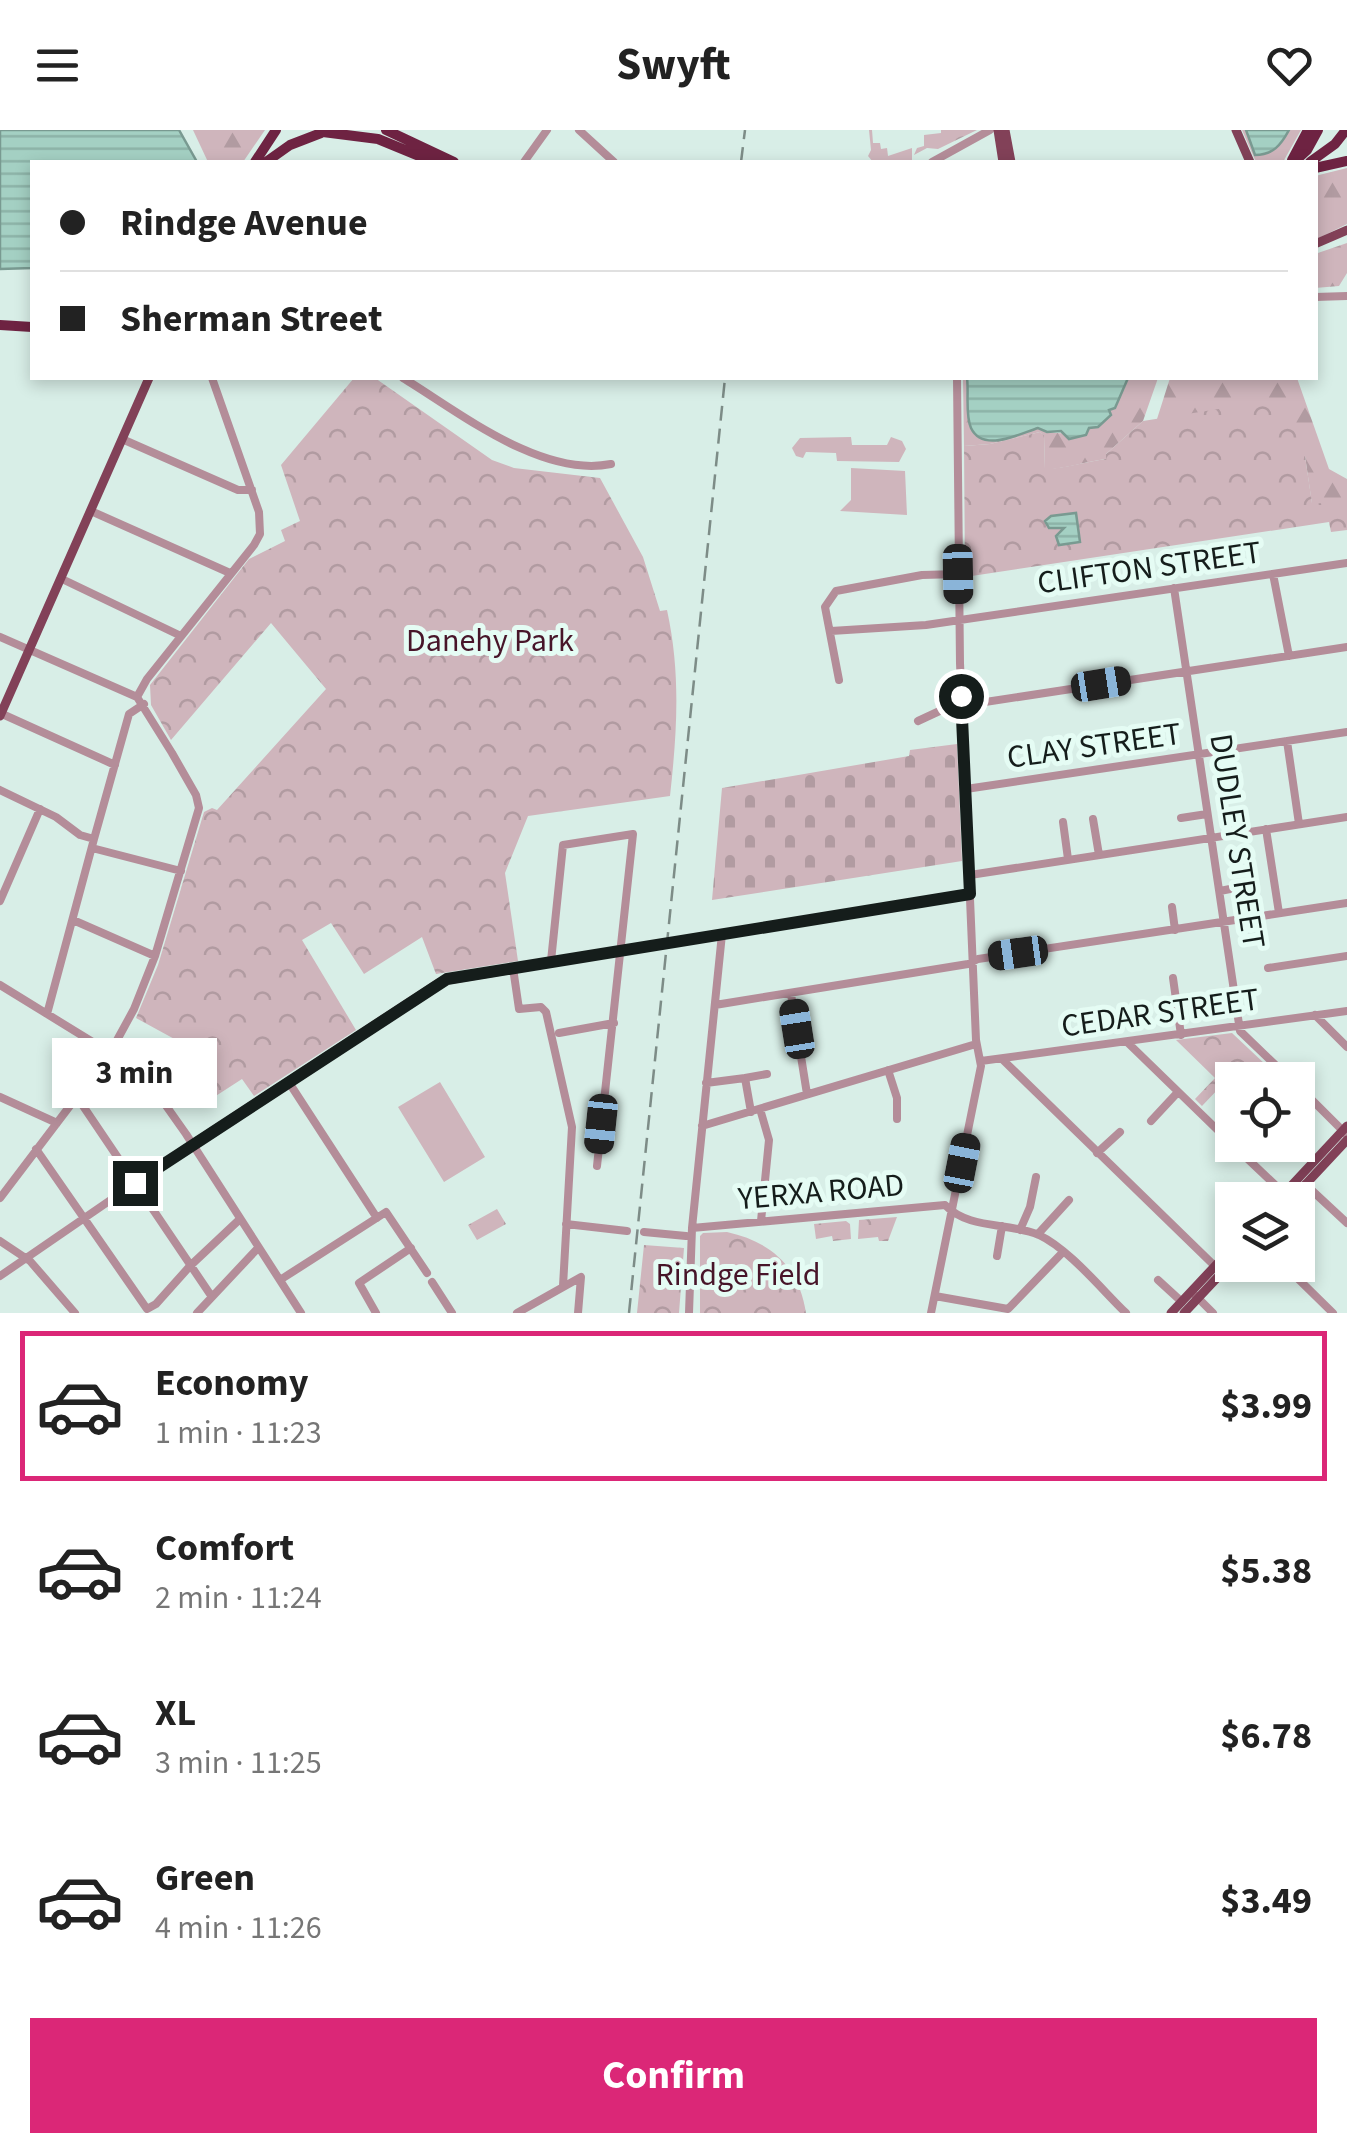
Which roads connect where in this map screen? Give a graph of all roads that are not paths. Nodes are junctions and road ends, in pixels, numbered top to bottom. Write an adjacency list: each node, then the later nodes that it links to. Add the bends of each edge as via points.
1 (276, 130): 13 (highway)
2 (304, 130): 12 (highway)
3 (386, 130): 16 (highway)
4 (547, 130): 17 (street)
5 (579, 130): 18 (street)
6 (990, 130): 19 (street)
7 (1002, 130): 20 (main road); 21 (main road)
8 (1236, 130): 22 (main road)
9 (1308, 130): 23 (highway)
10 (1318, 130): 24 (highway)
11 (1346, 130): 25 (highway)
12 (324, 132): 14 (highway, via 290,144); 15 (highway, via 378,138)
13 (256, 160)
14 (270, 160)
15 (429, 160)
16 (450, 160)
17 (525, 160)
18 (612, 160)
19 (936, 160)
20 (1003, 160)
21 (1011, 160)
22 (1249, 160)
23 (1293, 160)
24 (1294, 160)
25 (1318, 160)
26 (1347, 160): 27 (highway)
27 (1318, 164)
28 (1347, 230): 29 (main road)
29 (1318, 243)
30 (1347, 296): 31 (street)
31 (1318, 297)
32 (0, 325): 33 (highway)
33 (30, 326)
34 (147, 380): 38 (main road)
35 (213, 380): 40 (street)
36 (406, 380): 39 (street, via 525,450 574,464)
37 (957, 380): 44 (street)
38 (122, 440): 40 (street); 41 (main road)
39 (611, 464)
40 (252, 490): 43 (street, via 260,534)
41 (90, 511): 43 (street); 46 (main road)
42 (1347, 562): 45 (street, CLIFTON STREET)
43 (230, 573): 50 (street)
44 (958, 574): 48 (street); 49 (street, via 836,591 825,605)
45 (1273, 574): 47 (street, CLIFTON STREET); 54 (street)
46 (62, 579): 50 (street); 53 (main road)
47 (1174, 588): 48 (street, CLIFTON STREET); 55 (street, DUDLEY STREET)
48 (959, 620): 49 (street, CLIFTON STREET); 58 (street)
49 (831, 632): 56 (street)
50 (181, 636): 57 (street, via 147,679)
51 (0, 637): 53 (street)
52 (1347, 647): 54 (street)
53 (29, 649): 57 (street); 59 (main road)
54 (1289, 656): 55 (street)
55 (1187, 671): 58 (street); 63 (street, DUDLEY STREET)
56 (839, 680)
57 (140, 700): 64 (street, via 129,714); 79 (street, via 198,802)
58 (962, 706): 60 (street); 65 (street)
59 (0, 714): 64 (street)
60 (918, 721)
61 (1347, 732): 62 (street, CLAY STREET)
62 (1287, 741): 63 (street, CLAY STREET); 73 (street)
63 (1199, 754): 65 (street, CLAY STREET); 68 (street, DUDLEY STREET)
64 (115, 765): 76 (street)
65 (966, 789): 80 (street)
66 (0, 790): 67 (street)
67 (40, 809): 76 (street); 84 (street)
68 (1207, 814): 70 (street); 75 (street, DUDLEY STREET)
69 (1347, 817): 73 (street)
70 (1181, 818)
71 (1093, 819): 77 (street)
72 (1063, 822): 78 (street)
73 (1299, 824): 74 (street)
74 (1266, 830): 75 (street); 87 (street)
75 (1211, 838): 77 (street); 82 (street, DUDLEY STREET)
76 (93, 843): 79 (street); 88 (street)
77 (1098, 854): 78 (street)
78 (1068, 859): 80 (street)
79 (181, 870): 93 (street)
80 (970, 875): 83 (street)
81 (1245, 886): 82 (street)
82 (1220, 891): 89 (street, DUDLEY STREET)
83 (970, 894): 91 (street); 96 (street)
84 (0, 902)
85 (1347, 903): 87 (street)
86 (1172, 907): 90 (street)
87 (1279, 913): 89 (street)
88 (72, 920): 93 (street); 104 (street)
89 (1225, 922): 90 (street); 107 (street, DUDLEY STREET)
90 (1175, 930): 96 (street)
91 (722, 934): 92 (street); 102 (street)
92 (620, 952): 95 (street); 95 (street, via 632,834 563,845); 106 (street)
93 (155, 956): 113 (street)
94 (1347, 956): 98 (street)
95 (551, 962): 97 (street)
96 (972, 962): 101 (street); 111 (street)
97 (513, 968): 120 (street, via 439,982); 156 (street, via 519,1009 546,1012 571,1114)
98 (1268, 968)
99 (1173, 978): 109 (street)
100 (0, 985): 104 (street)
101 (791, 994): 102 (street); 123 (street)
102 (715, 1005): 121 (street)
103 (1347, 1010): 105 (street, CEDAR STREET)
104 (47, 1014): 113 (street)
105 (1315, 1015): 107 (street, CEDAR STREET); 112 (street)
106 (614, 1024): 108 (street); 139 (street)
107 (1240, 1026): 109 (street, CEDAR STREET); 116 (street)
108 (559, 1033)
109 (1180, 1034): 110 (street, CEDAR STREET)
110 (1128, 1042): 114 (street, CEDAR STREET); 122 (street)
111 (976, 1044): 115 (street); 117 (street)
112 (1347, 1047)
113 (110, 1054): 125 (street); 135 (street, via 150,1083)
114 (1002, 1059): 115 (street, CEDAR STREET); 137 (street)
115 (980, 1061): 150 (street)
116 (1272, 1062)
117 (888, 1070): 123 (street); 128 (street)
118 (766, 1074): 119 (street)
119 (746, 1078): 121 (street); 127 (street)
120 (288, 1081): 135 (street); 153 (street)
121 (706, 1084): 131 (street)
122 (1178, 1092): 129 (street); 132 (street)
123 (808, 1094): 127 (street)
124 (0, 1097): 130 (street)
125 (77, 1097): 130 (street); 146 (street)
126 (1315, 1103): 134 (street)
127 (756, 1110): 131 (street); 154 (street, via 769,1140)
128 (898, 1120)
129 (1151, 1120)
130 (57, 1123): 136 (street)
131 (702, 1126): 161 (street)
132 (1215, 1127)
133 (1120, 1132): 137 (street)
134 (1346, 1133): 144 (main road); 145 (main road)
135 (192, 1144): 146 (street); 152 (street)
136 (36, 1149): 142 (street); 151 (street)
137 (1097, 1153): 169 (street)
138 (1251, 1162): 143 (street)
139 (597, 1166)
140 (1036, 1176): 159 (street)
141 (0, 1178): 142 (street)
142 (10, 1182): 148 (street)
143 (1270, 1182)
144 (1301, 1182)
145 (1308, 1182)
146 (135, 1183): 151 (street); 170 (street)
147 (1315, 1192): 155 (street)
148 (0, 1198)
149 (1069, 1200): 162 (street)
150 (952, 1212): 154 (street, YERXA ROAD, via 946,1205); 157 (street, YERXA ROAD); 178 (street)
151 (85, 1216): 168 (street); 170 (street, via 147,1309)
152 (240, 1218): 164 (street); 170 (street)
153 (377, 1218): 165 (street, via 386,1212); 173 (street)
154 (762, 1221): 161 (street, YERXA ROAD)
155 (1347, 1222)
156 (566, 1224): 158 (street); 176 (street)
157 (1002, 1226): 159 (street, YERXA ROAD); 167 (street)
158 (627, 1230)
159 (1020, 1230): 162 (street, YERXA ROAD)
160 (644, 1232): 161 (street, YERXA ROAD)
161 (689, 1232): 189 (street)
162 (1038, 1234): 166 (street)
163 (0, 1242): 168 (street)
164 (258, 1248): 173 (street); 179 (street)
165 (411, 1248): 181 (street); 186 (street, via 360,1281)
166 (1062, 1252): 178 (street, via 1008,1308); 191 (street)
167 (997, 1256)
168 (26, 1257): 172 (street); 182 (street)
169 (1215, 1265)
170 (190, 1266): 179 (street)
171 (1215, 1273): 177 (main road)
172 (0, 1276)
173 (280, 1280): 185 (street)
174 (1158, 1280): 180 (street)
175 (1301, 1282): 194 (street)
176 (562, 1286): 187 (street); 188 (street, via 581,1277)
177 (1195, 1295): 180 (main road); 193 (street)
178 (934, 1296): 190 (street)
179 (210, 1300): 183 (street); 184 (street)
180 (1183, 1307): 192 (main road)
181 (448, 1312)
182 (75, 1313)
183 (197, 1313)
184 (217, 1313)
185 (301, 1313)
186 (376, 1313)
187 (517, 1313)
188 (578, 1313)
189 (690, 1313)
190 (931, 1313)
191 (1126, 1313)
192 (1171, 1313)
193 (1213, 1313)
194 (1333, 1313)

